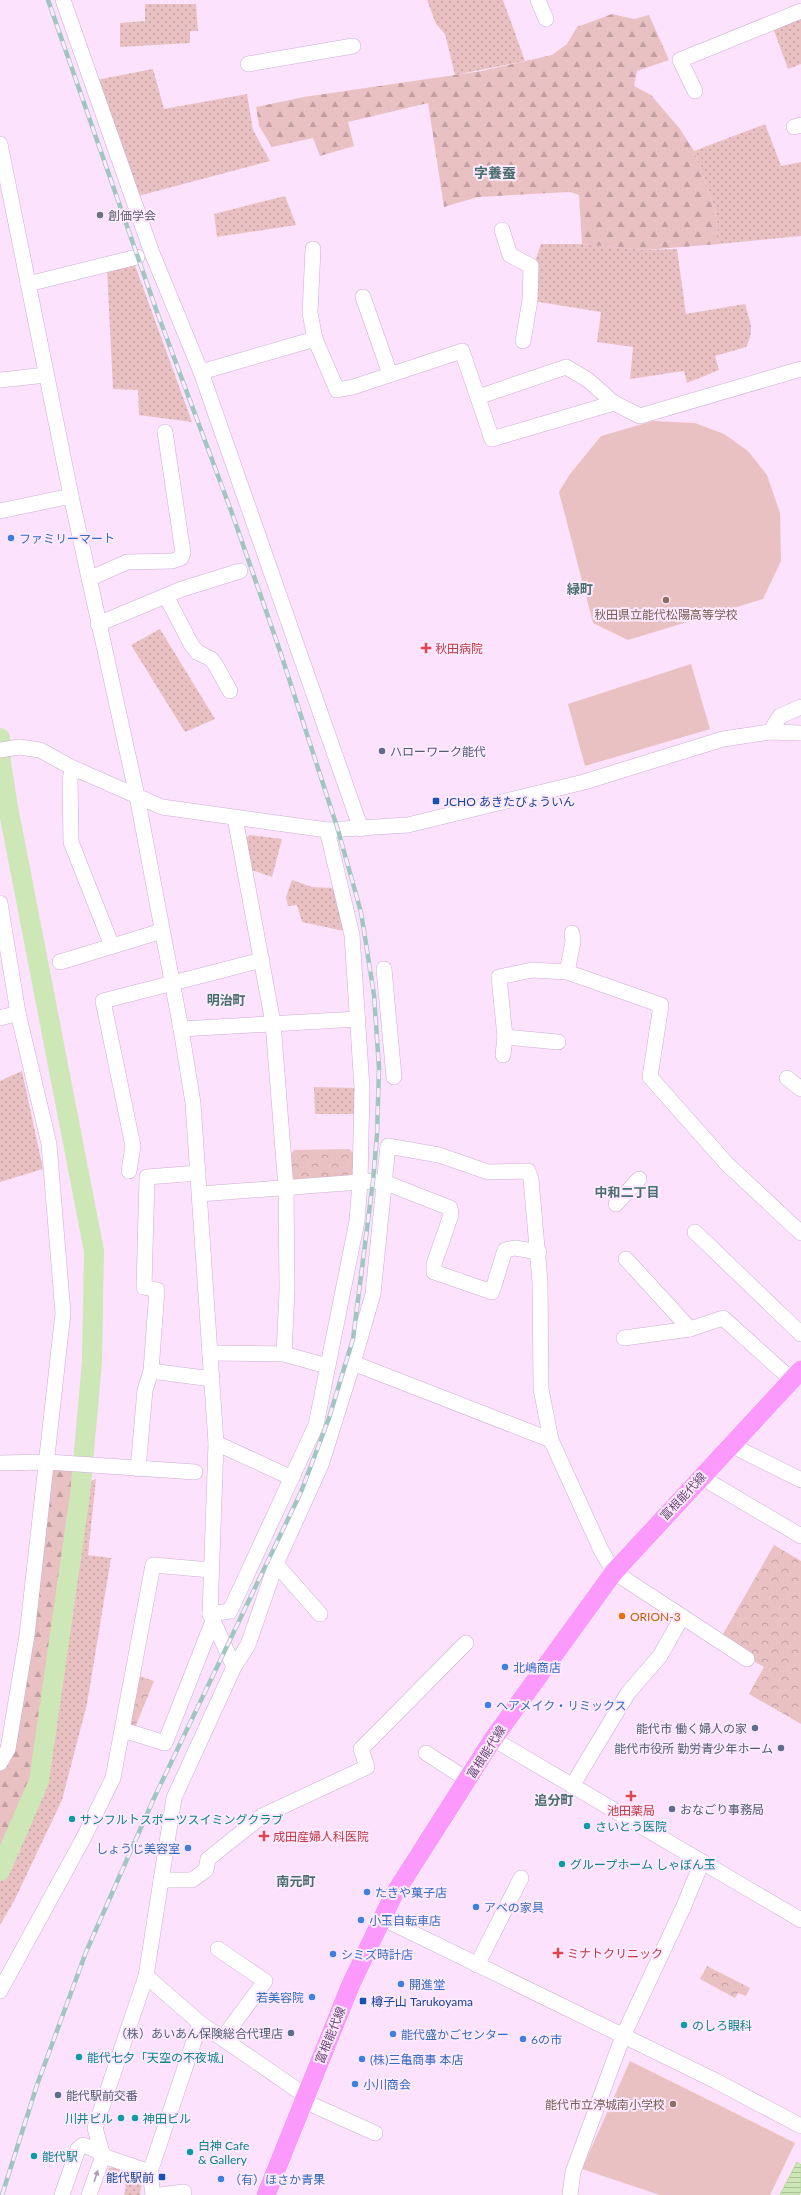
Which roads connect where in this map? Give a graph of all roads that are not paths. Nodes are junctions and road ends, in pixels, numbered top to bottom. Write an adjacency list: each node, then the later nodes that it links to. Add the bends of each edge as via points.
1 (63, 0): 17 (street, via 152,253)
2 (538, 0): 4 (street)
3 (801, 11): 7 (street, via 680,60)
4 (546, 19)
5 (353, 46): 6 (street)
6 (248, 64)
7 (695, 91)
8 (0, 144): 12 (street)
9 (502, 230): 15 (street, via 510,255 531,266 530,300)
10 (313, 249): 14 (street, via 310,313)
11 (137, 257): 12 (street)
12 (28, 284): 19 (street)
13 (362, 297): 18 (street)
14 (315, 339): 17 (street); 18 (street, via 337,390)
15 (523, 341)
16 (801, 369): 22 (street, via 640,416)
17 (201, 372): 38 (street)
18 (390, 374): 21 (street, via 462,351)
19 (46, 375): 20 (street); 24 (street)
20 (0, 380)
21 (478, 397): 22 (street, via 566,367 588,380); 22 (street, via 492,439)
22 (614, 402)
23 (165, 432): 27 (street, via 183,553 181,558 172,561 126,562)
24 (71, 496): 25 (street); 27 (street)
25 (0, 511)
26 (240, 571): 28 (street)
27 (89, 579): 29 (street)
28 (166, 596): 29 (street); 30 (street, via 191,644 197,652 211,659)
29 (98, 624): 36 (street)
30 (230, 690)
31 (801, 707): 32 (street, via 780,716)
32 (770, 732): 33 (street); 38 (street, via 723,739 584,782 449,816 408,825)
33 (801, 733)
34 (0, 750): 35 (street, via 19,747 40,750)
35 (74, 768): 36 (street); 43 (street, via 70,779 72,842)
36 (136, 796): 37 (street, via 162,807); 41 (street)
37 (235, 818): 39 (street); 44 (street)
38 (361, 829): 39 (street)
39 (327, 830): 51 (street, via 352,935)
40 (0, 903): 49 (street)
41 (162, 932): 43 (street); 48 (street)
42 (572, 933): 47 (street, via 573,942)
43 (112, 946): 45 (street)
44 (262, 960): 48 (street); 52 (street)
45 (60, 962)
46 (384, 969): 57 (street)
47 (566, 972): 54 (street, via 532,970 499,977); 69 (street, via 661,1005 650,1077 727,1164)
48 (171, 983): 53 (street); 60 (street, via 103,1001 133,1146)
49 (18, 1013): 50 (street); 85 (street, via 49,1144 59,1247 63,1313)
50 (0, 1018)
51 (358, 1019): 52 (street); 63 (street, via 362,1088)
52 (273, 1023): 53 (street); 65 (street)
53 (182, 1028): 61 (street, via 193,1103)
54 (505, 1037): 55 (street); 56 (street)
55 (558, 1042)
56 (503, 1055)
57 (394, 1078)
58 (787, 1078): 59 (street)
59 (801, 1089)
60 (129, 1171)
61 (198, 1173): 66 (street); 79 (street, via 147,1177 144,1287 157,1290)
62 (639, 1179): 67 (street)
63 (360, 1182): 64 (street); 65 (street); 78 (street, via 357,1221)
64 (384, 1182): 70 (street, via 388,1146 439,1155 488,1172 528,1171); 70 (street, via 450,1208 451,1215 434,1264 434,1272 492,1292 505,1250 515,1248); 77 (street, via 373,1294)
65 (286, 1188): 66 (street); 76 (street, via 287,1290)
66 (200, 1194): 75 (street)
67 (616, 1204)
68 (695, 1232): 73 (street)
69 (801, 1233)
70 (538, 1252): 82 (street, via 542,1314 541,1389)
71 (626, 1259): 72 (street)
72 (690, 1329): 74 (street); 80 (street, via 722,1318)
73 (801, 1334)
74 (624, 1338)
75 (210, 1353): 76 (street); 81 (street)
76 (284, 1354): 78 (street)
77 (353, 1363): 82 (street); 93 (street, via 321,1465)
78 (327, 1366): 90 (street, via 316,1425)
79 (151, 1370): 81 (street); 87 (street, via 144,1390)
80 (796, 1375): 84 (main road, 富根能代線)
81 (212, 1379): 83 (street)
82 (551, 1440): 95 (street, via 601,1550)
83 (216, 1443): 90 (street); 94 (street)
84 (731, 1445): 89 (main road, 富根能代線); 91 (street)
85 (52, 1462): 86 (street); 87 (street); 105 (street, via 8,1749)
86 (0, 1463)
87 (138, 1469): 88 (street)
88 (195, 1472)
89 (701, 1477): 92 (street); 95 (main road, 富根能代線)
90 (292, 1478): 97 (street, via 230,1611)
91 (801, 1480)
92 (801, 1536)
93 (276, 1564): 96 (street); 101 (street, via 248,1645)
94 (211, 1570): 97 (street); 102 (street, via 153,1565)
95 (614, 1572): 98 (street); 103 (main road, 富根能代線)
96 (320, 1614)
97 (212, 1617): 101 (street); 102 (street, via 166,1743)
98 (682, 1617): 100 (street); 107 (street, via 660,1656 628,1693)
99 (466, 1643): 110 (street, via 361,1749 367,1767 262,1816 208,1859 206,1870 192,1880)
100 (747, 1659)
101 (234, 1667): 110 (street, via 174,1798)
102 (123, 1730): 116 (street, via 112,1778 83,1839)
103 (493, 1739): 106 (main road, 富根能代線); 107 (street)
104 (426, 1753): 106 (street)
105 (0, 1763)
106 (468, 1780): 111 (main road, 富根能代線, via 393,1896)
107 (572, 1786): 108 (street)
108 (702, 1862): 112 (street); 118 (street)
109 (521, 1878): 114 (street)
110 (161, 1880): 115 (street)
111 (382, 1918): 114 (street); 120 (main road, 富根能代線, via 351,1984)
112 (801, 1920)
113 (218, 1949): 119 (street, via 265,1981)
114 (477, 1965): 118 (street)
115 (146, 1976): 117 (street); 123 (street, via 95,2128)
116 (0, 1991)
117 (200, 2023): 119 (street); 124 (street)
118 (623, 2036): 121 (street); 131 (street, via 573,2172)
119 (223, 2038): 120 (street)
120 (305, 2098): 122 (street); 130 (main road, 富根能代線)
121 (801, 2126)
122 (375, 2133)
123 (103, 2156): 124 (street); 126 (street, via 83,2145 78,2149); 127 (street, one-way to 123)
124 (150, 2172): 128 (street)
125 (184, 2192): 129 (street)
126 (62, 2195)
127 (89, 2195)
128 (153, 2195)
129 (160, 2195)
130 (266, 2195)
131 (570, 2195)

